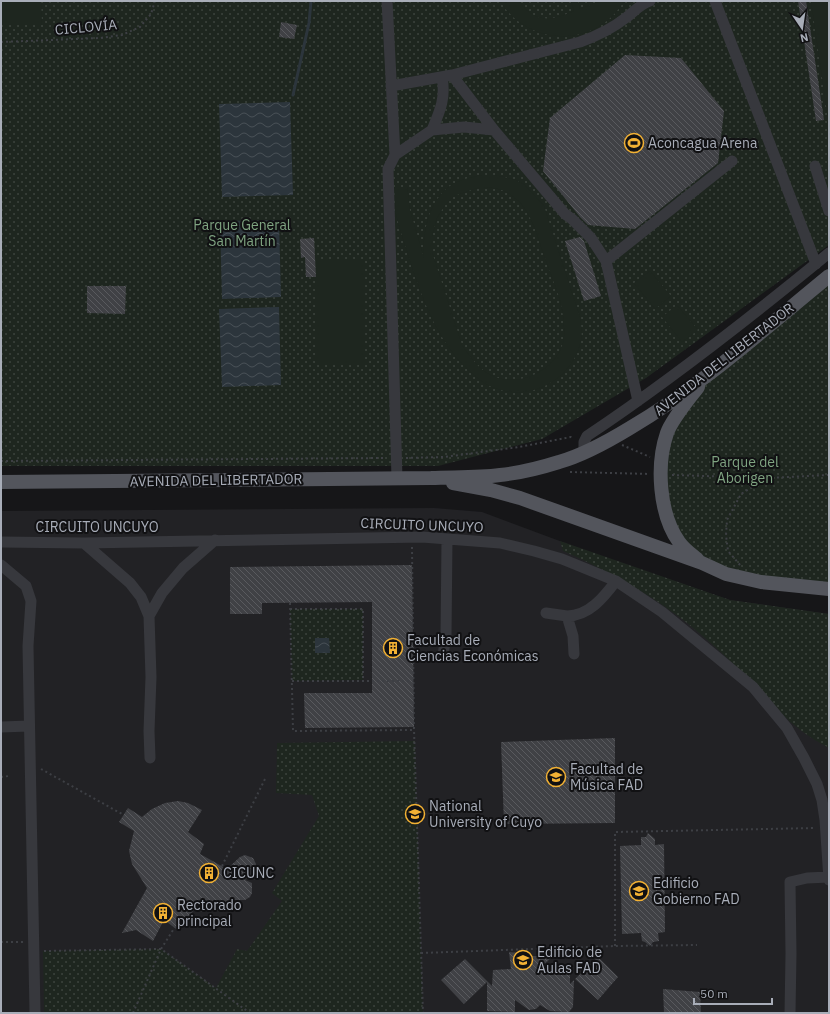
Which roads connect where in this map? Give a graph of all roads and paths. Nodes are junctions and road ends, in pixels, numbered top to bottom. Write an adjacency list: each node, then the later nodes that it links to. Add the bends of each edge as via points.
1 (155, 1): 5 (path, CICLOVÍA, via 151,14 140,27 122,35)
2 (386, 1): 7 (street)
3 (650, 1): 6 (street, via 643,3 598,36)
4 (716, 1): 16 (street)
5 (1, 42)
6 (447, 76): 7 (street); 8 (street, via 443,84 443,104); 9 (street)
7 (391, 86): 10 (street)
8 (432, 130): 9 (street, via 464,127); 10 (street)
9 (494, 130): 15 (street, via 565,214 591,238)
10 (395, 155): 24 (street, via 388,169)
11 (732, 161): 15 (street)
12 (815, 166): 13 (street)
13 (829, 211)
14 (829, 253): 16 (street)
15 (606, 261): 20 (street)
16 (816, 264): 18 (street)
17 (829, 276): 19 (main road, AVENIDA DEL LIBERTADOR)
18 (703, 354): 19 (street); 20 (street)
19 (713, 371): 21 (main road, AVENIDA DEL LIBERTADOR, via 654,414); 28 (main road, via 692,394 668,432)
20 (638, 402): 22 (street)
21 (616, 436): 23 (main road, AVENIDA DEL LIBERTADOR); 25 (path, via 623,447)
22 (585, 439): 23 (street); 24 (path, via 570,437 444,457)
23 (584, 453): 31 (main road, AVENIDA DEL LIBERTADOR, via 526,471 500,475)
24 (396, 458): 26 (path); 30 (street)
25 (653, 458)
26 (1, 461)
27 (564, 472): 28 (path)
28 (660, 474): 32 (path); 41 (main road, via 664,504 673,531 679,542)
29 (829, 475): 32 (path)
30 (396, 478): 31 (main road, AVENIDA DEL LIBERTADOR); 33 (main road, AVENIDA DEL LIBERTADOR)
31 (431, 478): 41 (main road, AVENIDA DEL LIBERTADOR, via 520,498)
32 (768, 478): 43 (path, via 741,494 727,520 728,551)
33 (1, 482)
34 (387, 520): 35 (path, via 412,520)
35 (412, 525)
36 (447, 538): 37 (street, CIRCUITO UNCUYO); 44 (street, CIRCUITO UNCUYO, via 500,543 534,551); 52 (street, via 446,636)
37 (215, 540): 39 (street, CIRCUITO UNCUYO); 49 (street, via 182,568 162,593)
38 (1, 542): 39 (street, CIRCUITO UNCUYO)
39 (84, 543): 49 (street, via 130,583 141,597)
40 (412, 547): 55 (path)
41 (702, 563): 45 (main road, AVENIDA DEL LIBERTADOR, via 726,574 761,582)
42 (1, 565): 57 (street, via 26,586 31,601 28,646)
43 (742, 568)
44 (616, 581): 50 (street, via 601,600 590,608); 65 (street, CIRCUITO UNCUYO, via 662,612 753,687 787,728 804,758 817,784)
45 (829, 589)
46 (290, 603): 47 (path)
47 (290, 609): 53 (path, via 363,609); 54 (path)
48 (546, 613): 50 (street)
49 (149, 616): 59 (street)
50 (567, 616): 51 (street, via 573,636)
51 (574, 654)
52 (443, 655)
53 (363, 680): 54 (path); 55 (path)
54 (292, 681): 58 (path, via 293,732)
55 (413, 681): 58 (path)
56 (1, 726): 57 (street)
57 (29, 726): 60 (street)
58 (414, 730): 76 (path)
59 (150, 758)
60 (30, 764): 64 (path); 71 (street)
61 (9, 776): 62 (path)
62 (1, 777)
63 (266, 777): 66 (path)
64 (122, 814)
65 (826, 828): 67 (street, CIRCUITO UNCUYO); 73 (path, via 615,832)
66 (222, 866)
67 (829, 877): 68 (street, CIRCUITO UNCUYO); 81 (street, via 790,882)
68 (829, 880)
69 (175, 927): 74 (path)
70 (1, 942): 71 (path)
71 (34, 942): 77 (street)
72 (697, 945): 73 (path)
73 (615, 946): 76 (path)
74 (161, 949): 75 (path); 78 (path); 79 (path)
75 (43, 951)
76 (421, 953): 80 (path)
77 (35, 1013)
78 (134, 1013)
79 (250, 1013)
80 (423, 1013)
81 (790, 1013)

